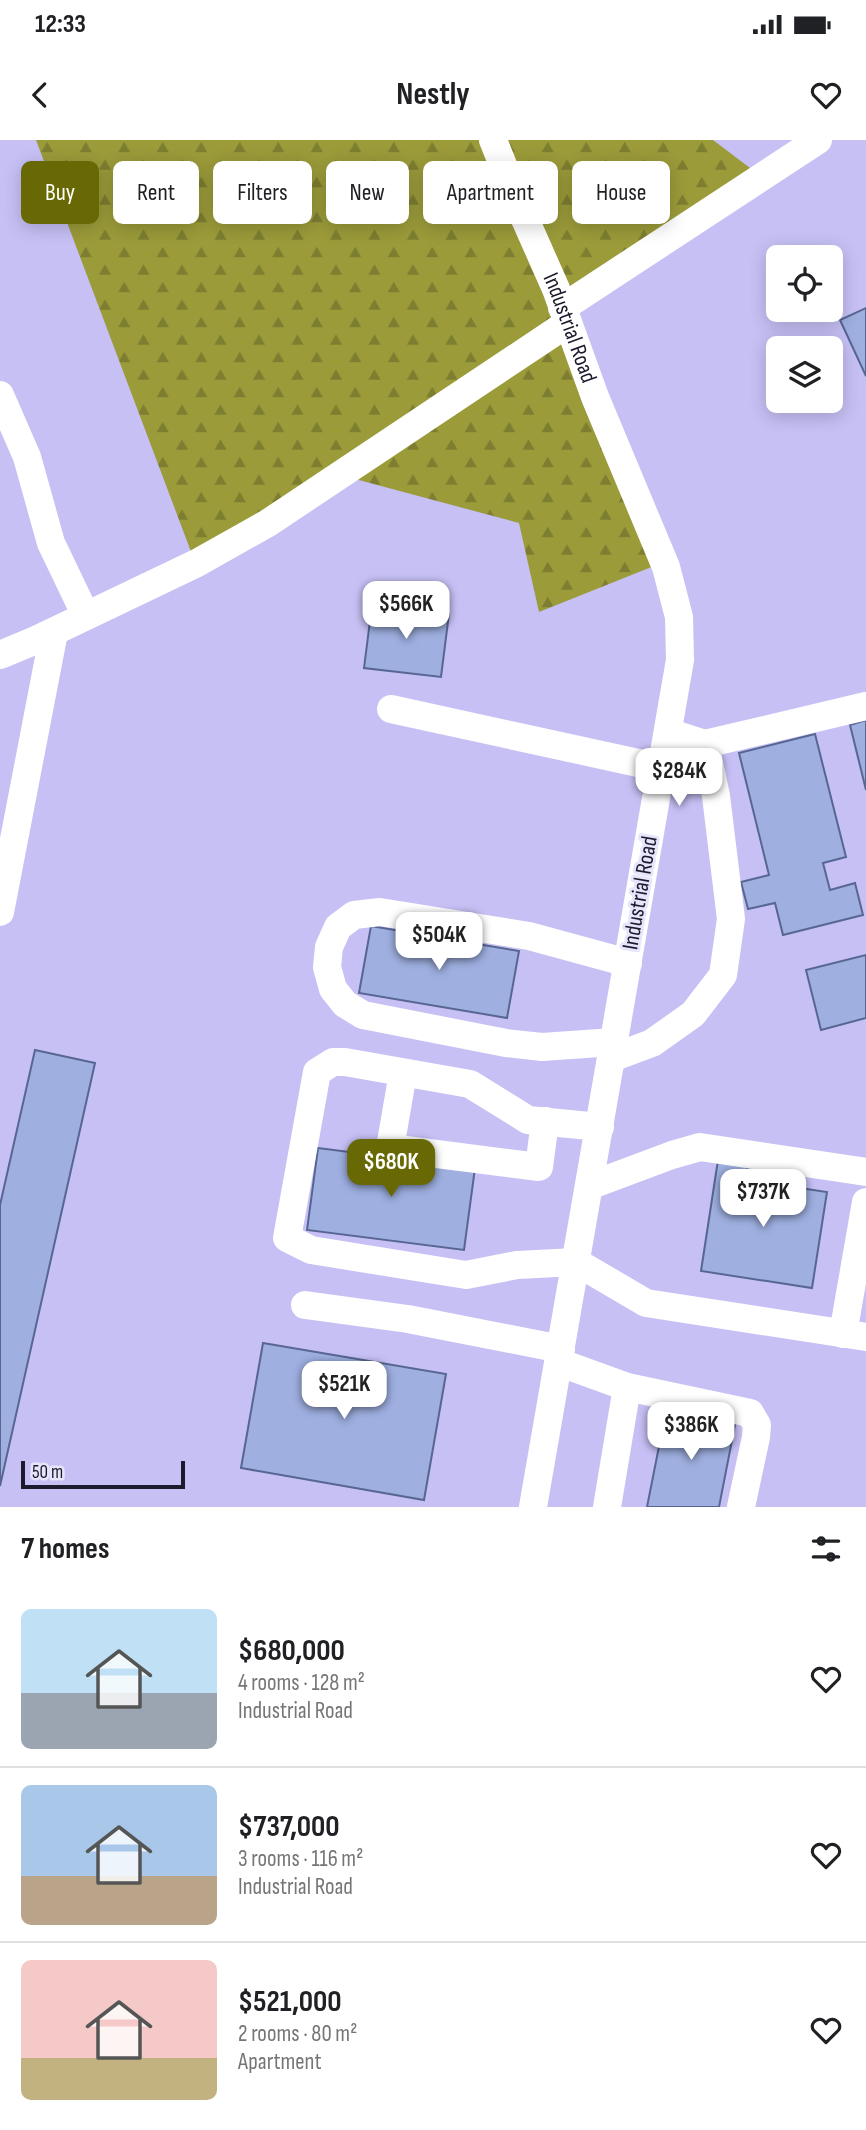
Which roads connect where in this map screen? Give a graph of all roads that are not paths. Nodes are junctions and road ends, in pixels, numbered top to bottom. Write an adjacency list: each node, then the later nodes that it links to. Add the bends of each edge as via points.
1 (494, 140): 3 (street, Industrial Road)
2 (818, 140): 3 (street)
3 (565, 315): 5 (street, via 268,523); 10 (street, Industrial Road, via 674,593 680,660)
4 (0, 395): 5 (street, via 27,457 51,543)
5 (86, 617): 6 (street)
6 (54, 632): 7 (street); 13 (street)
7 (0, 654)
8 (866, 706): 11 (street)
9 (391, 709): 12 (street)
10 (668, 732): 11 (street); 12 (street, Industrial Road)
11 (705, 744): 15 (street, via 731,919 723,975 693,1014 652,1043)
12 (661, 768): 14 (street, Industrial Road)
13 (0, 912)
14 (628, 963): 15 (street, Industrial Road); 15 (street, via 529,936 380,912 354,915 338,927 329,947 327,967 334,989 345,1004 363,1015 506,1043)
15 (613, 1050): 18 (street, Industrial Road)
16 (403, 1073): 17 (street, via 470,1084 528,1120); 17 (street, via 390,1148 539,1167); 22 (street, via 345,1062 333,1062 317,1072 287,1238 311,1251 466,1275 517,1265)
17 (545, 1121): 18 (street)
18 (600, 1127): 20 (street, Industrial Road)
19 (866, 1172): 20 (street, via 700,1147)
20 (589, 1186): 22 (street, Industrial Road)
21 (866, 1202): 24 (street)
22 (576, 1262): 24 (street, via 646,1303); 25 (street, Industrial Road)
23 (305, 1305): 25 (street, via 408,1319)
24 (855, 1336)
25 (559, 1356): 26 (street); 27 (street, Industrial Road)
26 (627, 1387): 28 (street); 29 (street, via 750,1413 757,1425)
27 (533, 1507)
28 (607, 1507)
29 (741, 1507)

